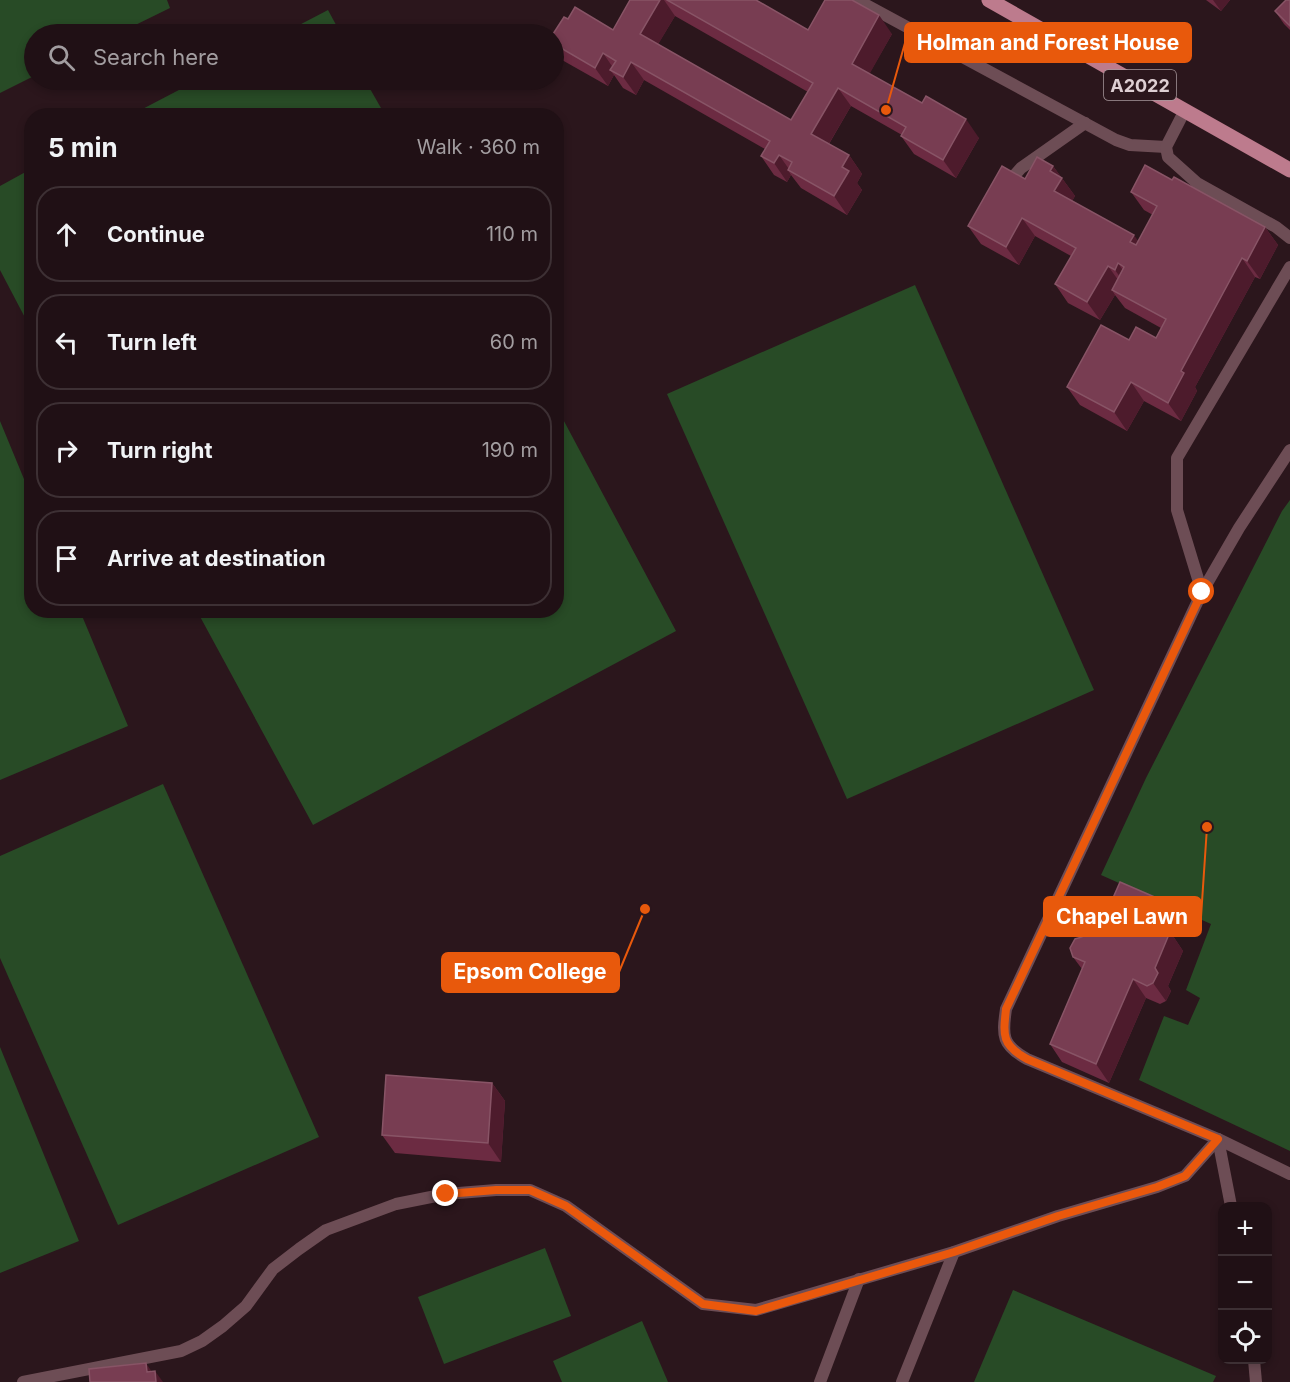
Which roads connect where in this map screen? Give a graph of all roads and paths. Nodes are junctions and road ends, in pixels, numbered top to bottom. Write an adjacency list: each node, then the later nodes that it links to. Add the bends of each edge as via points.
1 (857, 0): 4 (lane)
2 (989, 0): 3 (main road, A2022)
3 (1185, 110): 5 (lane); 6 (main road, A2022)
4 (1085, 123): 5 (lane, via 1130,145); 7 (lane, via 1021,168)
5 (1166, 147): 8 (lane, via 1168,157 1197,183)
6 (1290, 170)
7 (998, 200)
8 (1290, 238)
9 (1290, 267): 11 (lane, via 1177,458 1177,510)
10 (1290, 450): 11 (lane)
11 (1202, 592): 12 (lane, via 1006,1009 1003,1030 1006,1044 1027,1059)
12 (1218, 1139): 13 (lane); 14 (lane); 15 (lane, via 1185,1176)
13 (1290, 1174)
14 (1230, 1202)
15 (954, 1252): 16 (lane); 20 (lane)
16 (859, 1280): 18 (lane, via 756,1311 703,1304 566,1206 530,1190 446,1194 396,1204 327,1230 273,1269 246,1306 224,1326 181,1351); 19 (lane)
17 (1254, 1364): 21 (lane)
18 (23, 1382)
19 (820, 1382)
20 (902, 1382)
21 (1256, 1382)

